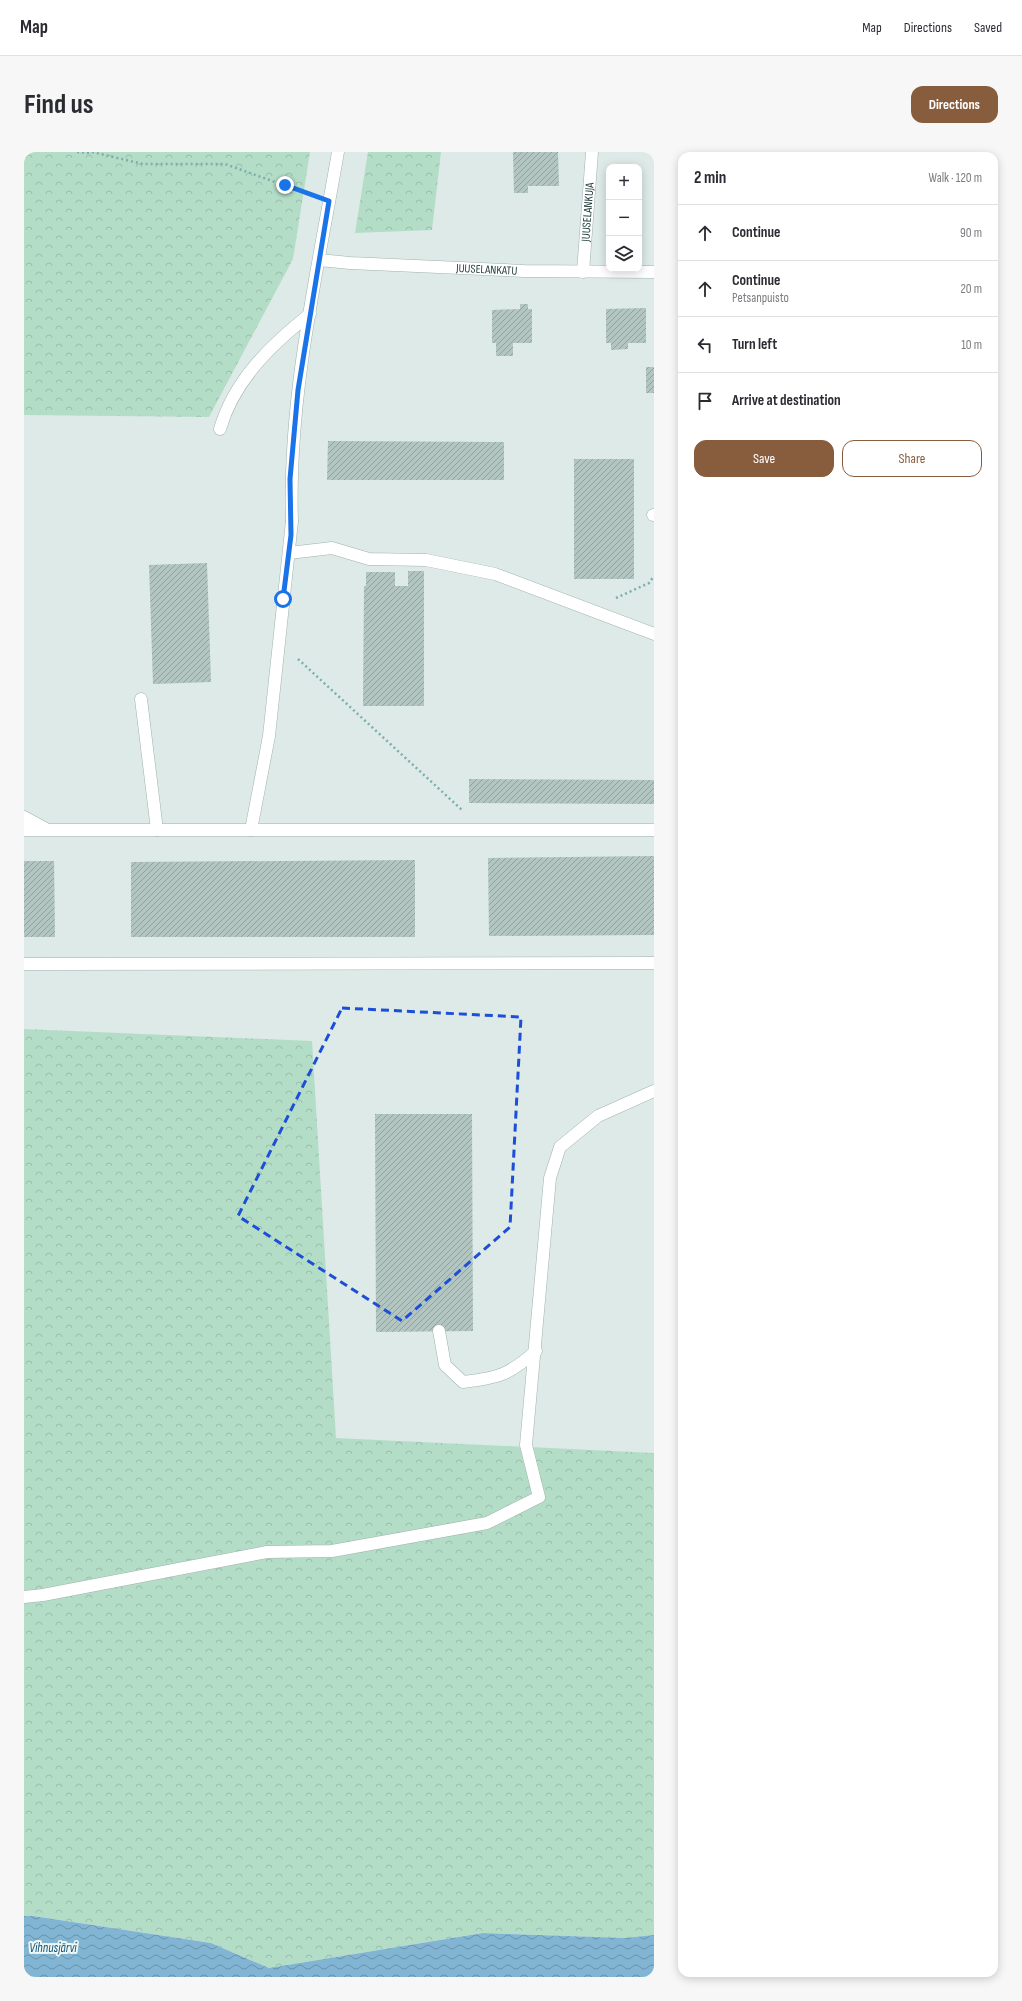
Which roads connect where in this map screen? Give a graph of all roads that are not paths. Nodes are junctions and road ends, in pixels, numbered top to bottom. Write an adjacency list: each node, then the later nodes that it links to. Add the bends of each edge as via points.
1 (338, 152): 3 (street)
2 (592, 152): 4 (street, JUUSELANKUJA)
3 (319, 260): 4 (street, JUUSELANKATU, via 350,264); 6 (street)
4 (583, 272): 5 (street, JUUSELANKATU)
5 (654, 272)
6 (310, 314): 7 (street, via 279,339 246,377 229,404); 8 (street, via 298,390 292,454 292,521)
7 (220, 429)
8 (289, 553): 9 (street, via 332,548 369,559 426,560 495,574); 15 (street, via 267,756)
9 (654, 634)
10 (142, 699): 14 (street)
11 (24, 817): 13 (street)
12 (24, 830): 13 (street)
13 (47, 830): 14 (street)
14 (157, 830): 15 (street)
15 (251, 830): 16 (street)
16 (654, 830)
17 (654, 963): 18 (street)
18 (24, 964)
19 (654, 1091): 21 (street, via 598,1116 560,1147 550,1178)
20 (439, 1331): 21 (street, via 445,1365 463,1382 491,1379 516,1368)
21 (536, 1351): 22 (street, via 526,1445 539,1497 487,1523 332,1551 267,1552)
22 (24, 1597)

